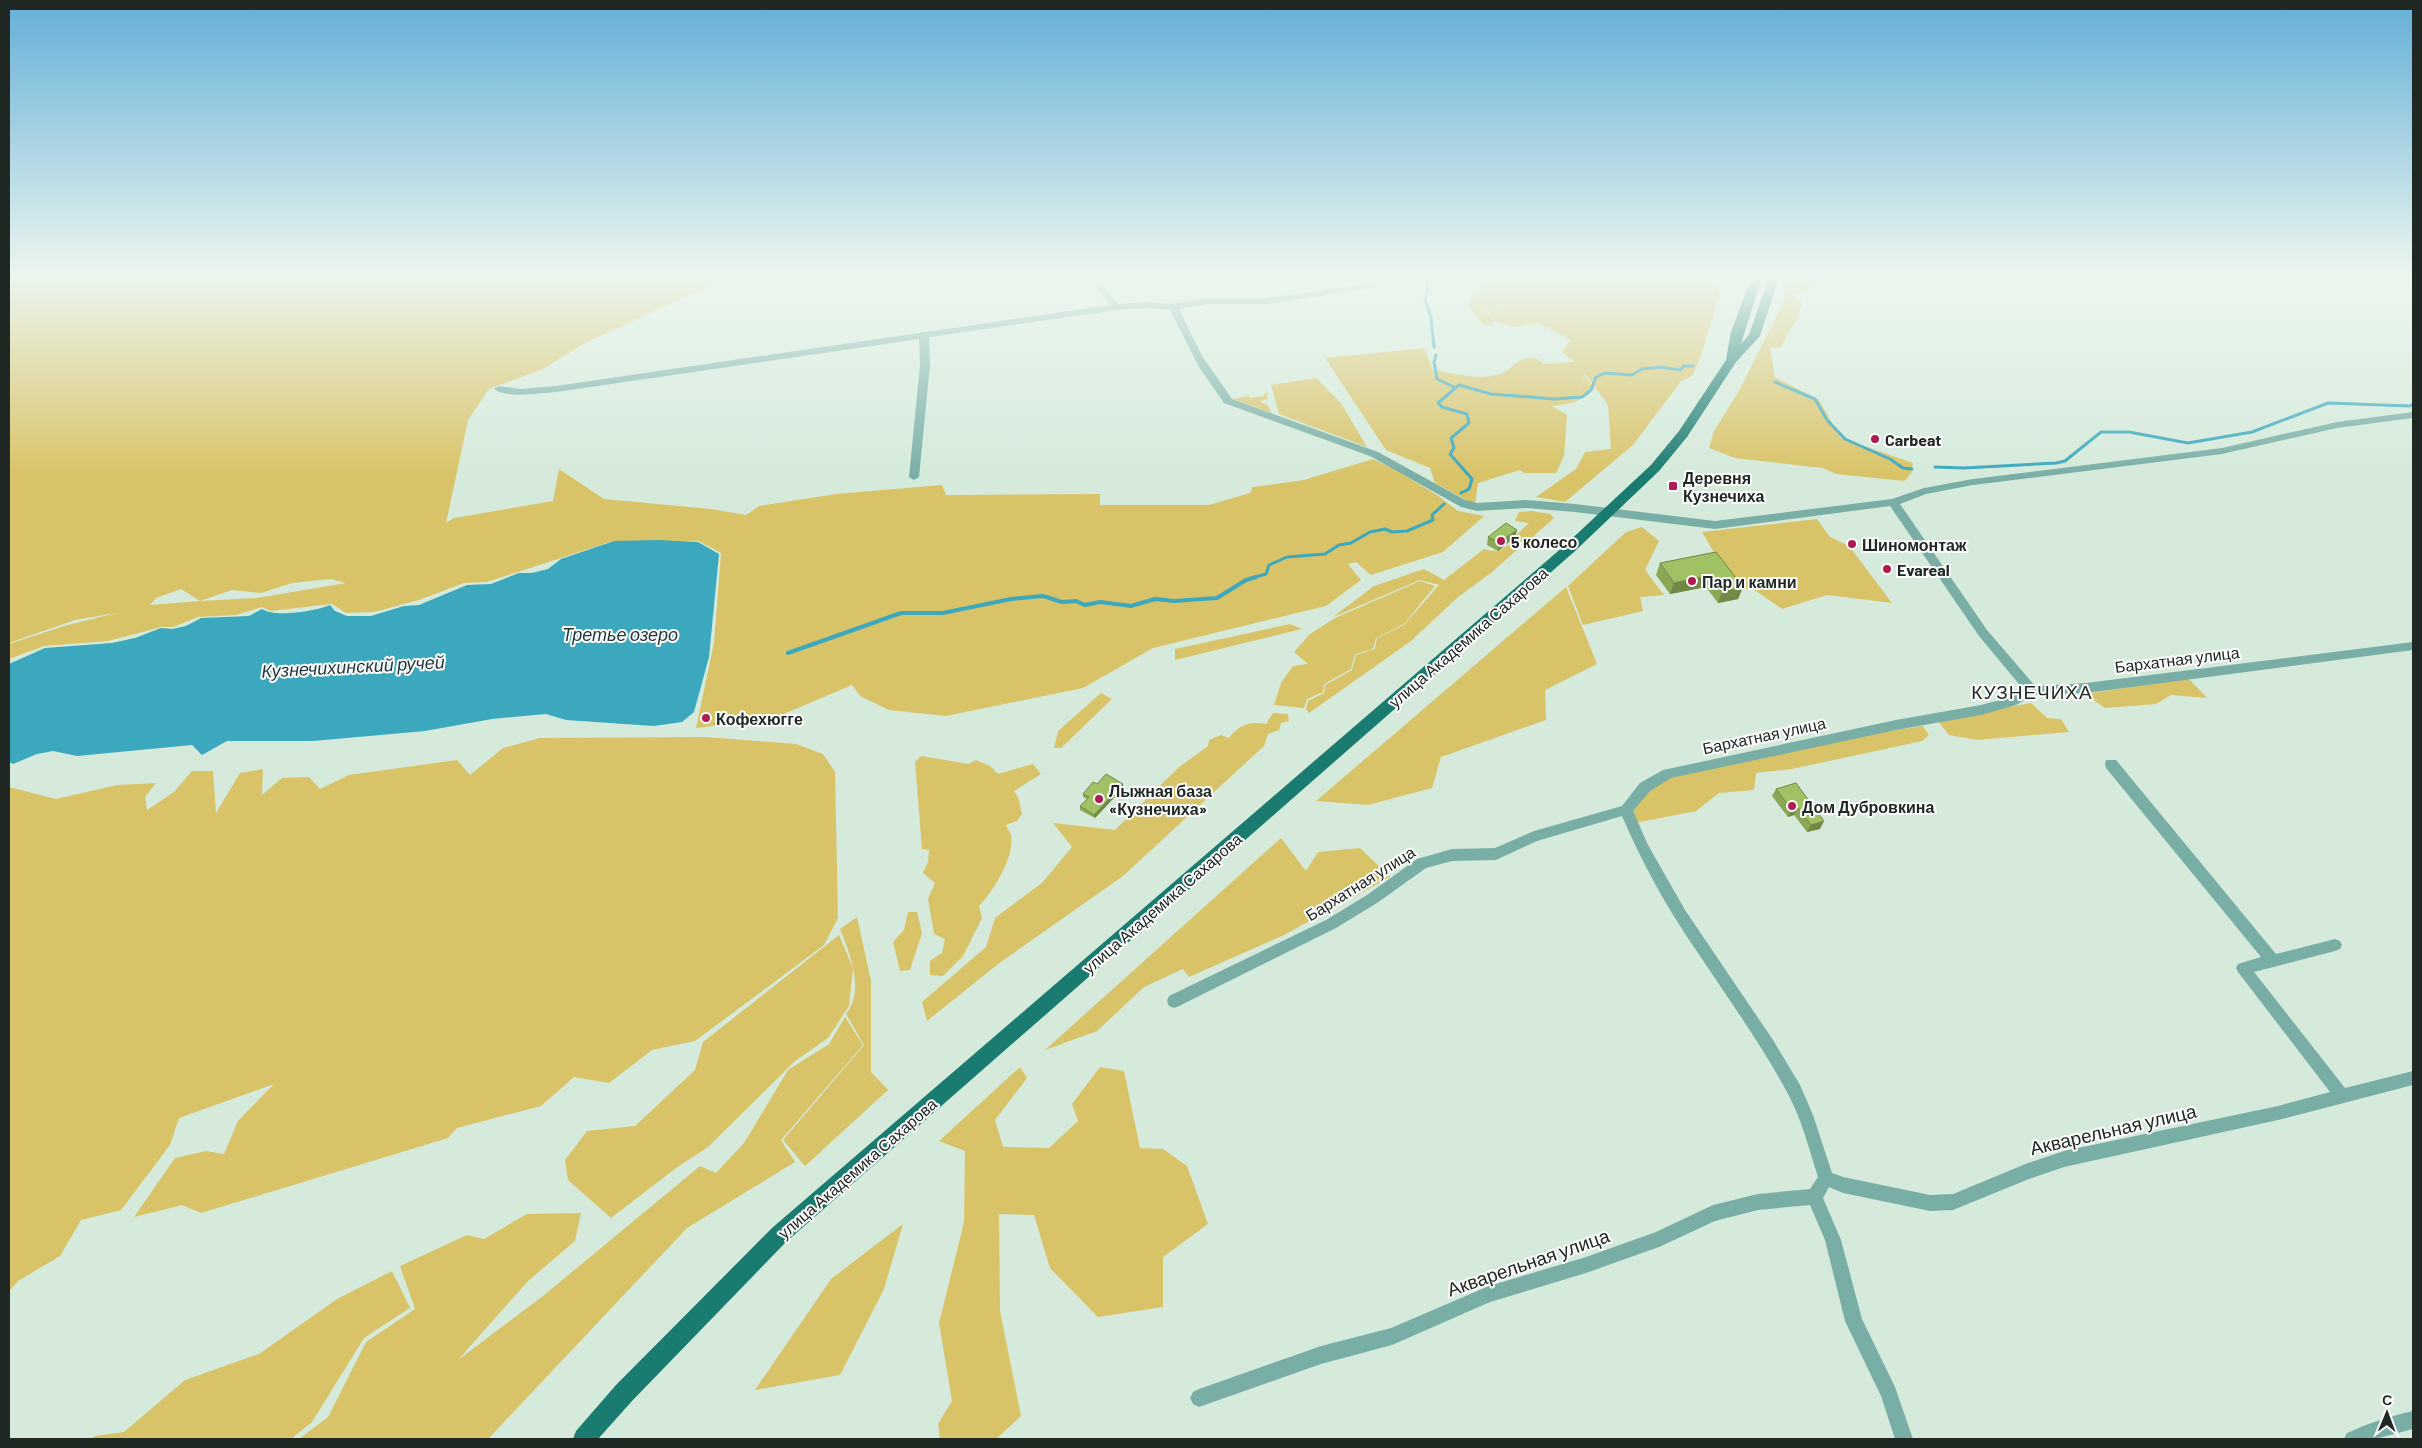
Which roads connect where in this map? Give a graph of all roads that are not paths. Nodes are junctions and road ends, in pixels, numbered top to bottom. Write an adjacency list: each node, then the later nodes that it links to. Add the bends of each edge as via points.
1 (886, 342): 7 (street, via 556,390)
2 (924, 342): 9 (street, via 925,365)
3 (1189, 342): 11 (street, via 1212,382 1228,401 1374,454 1461,503 1477,508 1526,504)
4 (1735, 342): 6 (main road, улица Академика Сахарова)
5 (1749, 342): 6 (main road, улица Академика Сахарова)
6 (1732, 360): 11 (main road, улица Академика Сахарова, via 1661,462)
7 (499, 390)
8 (2413, 415): 10 (street, via 2321,428 2222,451 1932,489)
9 (914, 477)
10 (1893, 502): 11 (street, via 1715,525); 13 (street, via 1983,633)
11 (1608, 513): 25 (main road, улица Академика Сахарова, via 779,1235 624,1393)
12 (2413, 646): 13 (street, Бархатная улица, via 2086,688)
13 (2032, 691): 15 (street, Бархатная улица, via 2012,702 1981,710 1668,774 1645,787)
14 (2111, 764): 17 (street)
15 (1626, 810): 18 (street, Бархатная улица, via 1534,836 1496,854 1452,855 1428,860 1332,924); 21 (street, via 1668,895 1789,1080)
16 (2335, 945): 17 (street)
17 (2273, 961): 20 (street, via 2243,968)
18 (1174, 1001)
19 (2413, 1078): 20 (street, Акварельная улица)
20 (2342, 1096): 21 (street, Акварельная улица, via 2064,1159 1942,1204 1843,1185)
21 (1826, 1178): 22 (street)
22 (1815, 1197): 23 (street, Акварельная улица, via 1758,1202 1713,1213 1658,1239 1489,1294 1392,1336 1321,1355); 26 (street, via 1833,1240 1854,1321 1889,1393)
23 (1200, 1398)
24 (2413, 1420): 27 (street)
25 (584, 1439)
26 (1904, 1439)
27 (2353, 1439)

